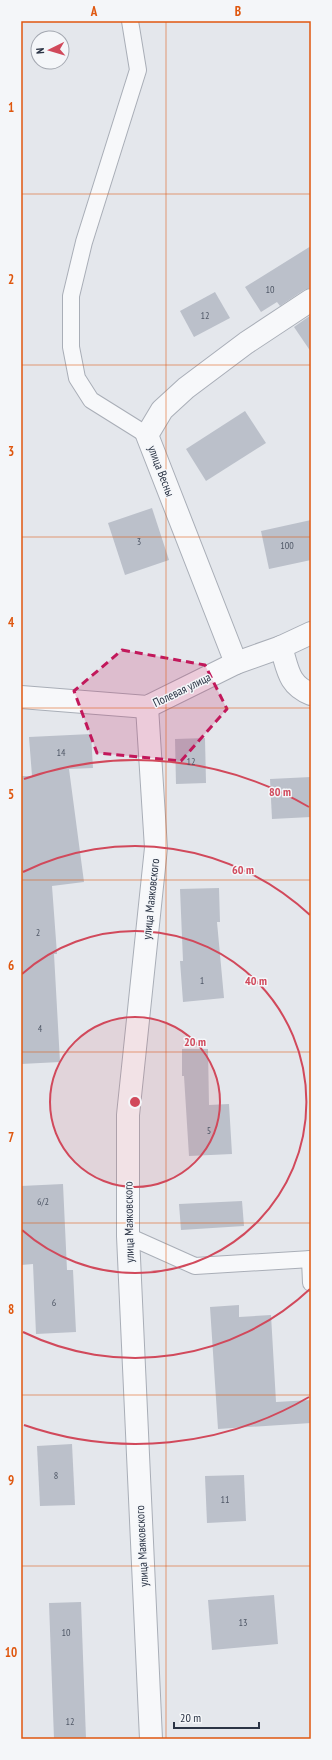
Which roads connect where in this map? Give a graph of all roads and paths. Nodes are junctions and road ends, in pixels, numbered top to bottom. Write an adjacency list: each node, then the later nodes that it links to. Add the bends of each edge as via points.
1 (130, 21): 3 (lane, via 138,70 82,250 71,296 71,347 77,378 92,400)
2 (311, 300): 3 (street, улица Весны, via 246,343 186,388 162,410)
3 (147, 435): 6 (street, улица Весны)
4 (311, 633): 5 (street, Полевая улица)
5 (281, 647): 6 (street, Полевая улица); 7 (street, via 291,679 300,690)
6 (236, 663): 9 (street, Полевая улица)
7 (311, 694)
8 (21, 697): 9 (street, Полевая улица)
9 (147, 707): 10 (street, улица Маяковского, via 156,848 128,1115)
10 (128, 1236): 11 (lane, via 194,1266); 13 (street, улица Маяковского)
11 (310, 1259): 12 (lane)
12 (311, 1283)
13 (151, 1739)

